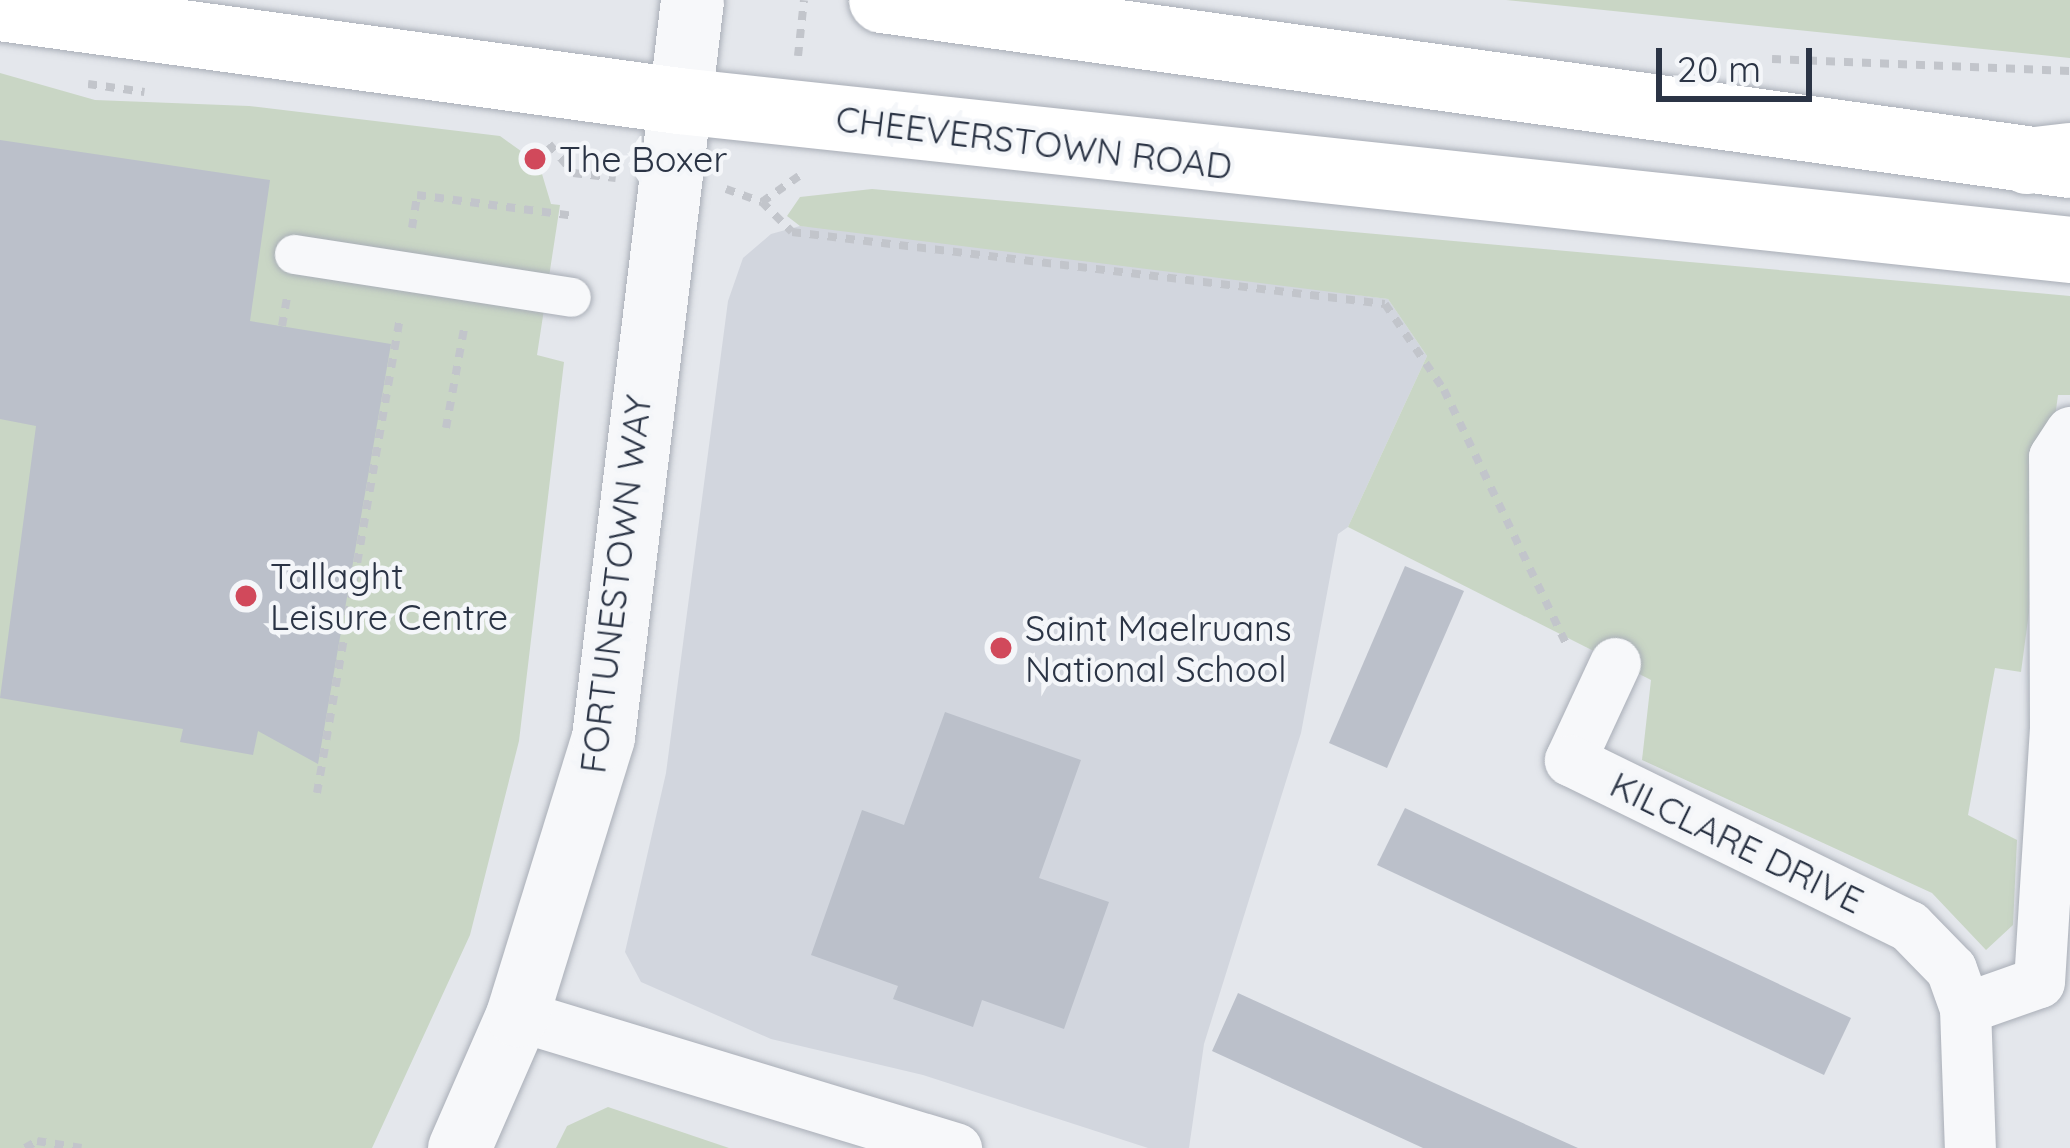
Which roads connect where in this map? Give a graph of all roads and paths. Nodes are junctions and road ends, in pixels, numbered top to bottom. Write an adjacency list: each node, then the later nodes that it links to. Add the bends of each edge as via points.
1 (692, 0): 4 (street, FORTUNESTOWN WAY)
2 (882, 0): 5 (main road)
3 (0, 8): 4 (main road, CHEEVERSTOWN ROAD)
4 (679, 101): 9 (main road, CHEEVERSTOWN ROAD); 20 (street, FORTUNESTOWN WAY, via 603,737)
5 (2056, 160)
6 (762, 202): 16 (path, via 792,232 1385,304 1444,390)
7 (574, 217): 8 (path, via 417,195)
8 (411, 229)
9 (2070, 250)
10 (294, 254): 11 (street)
11 (407, 272): 12 (street); 18 (path)
12 (473, 282): 13 (street); 14 (path)
13 (571, 297)
14 (446, 428)
15 (2070, 432): 17 (street, via 2054,457)
16 (1592, 659): 19 (street, KILCLARE DRIVE, via 1570,760 1909,926 1952,969)
17 (2062, 729): 19 (street, via 2039,982)
18 (317, 793)
19 (1965, 1008): 26 (street, KILCLARE DRIVE)
20 (518, 1016): 21 (street); 24 (street, FORTUNESTOWN WAY)
21 (843, 1134): 25 (street)
22 (25, 1148): 23 (path, via 37,1141)
23 (81, 1148)
24 (459, 1148)
25 (956, 1148)
26 (1970, 1148)

